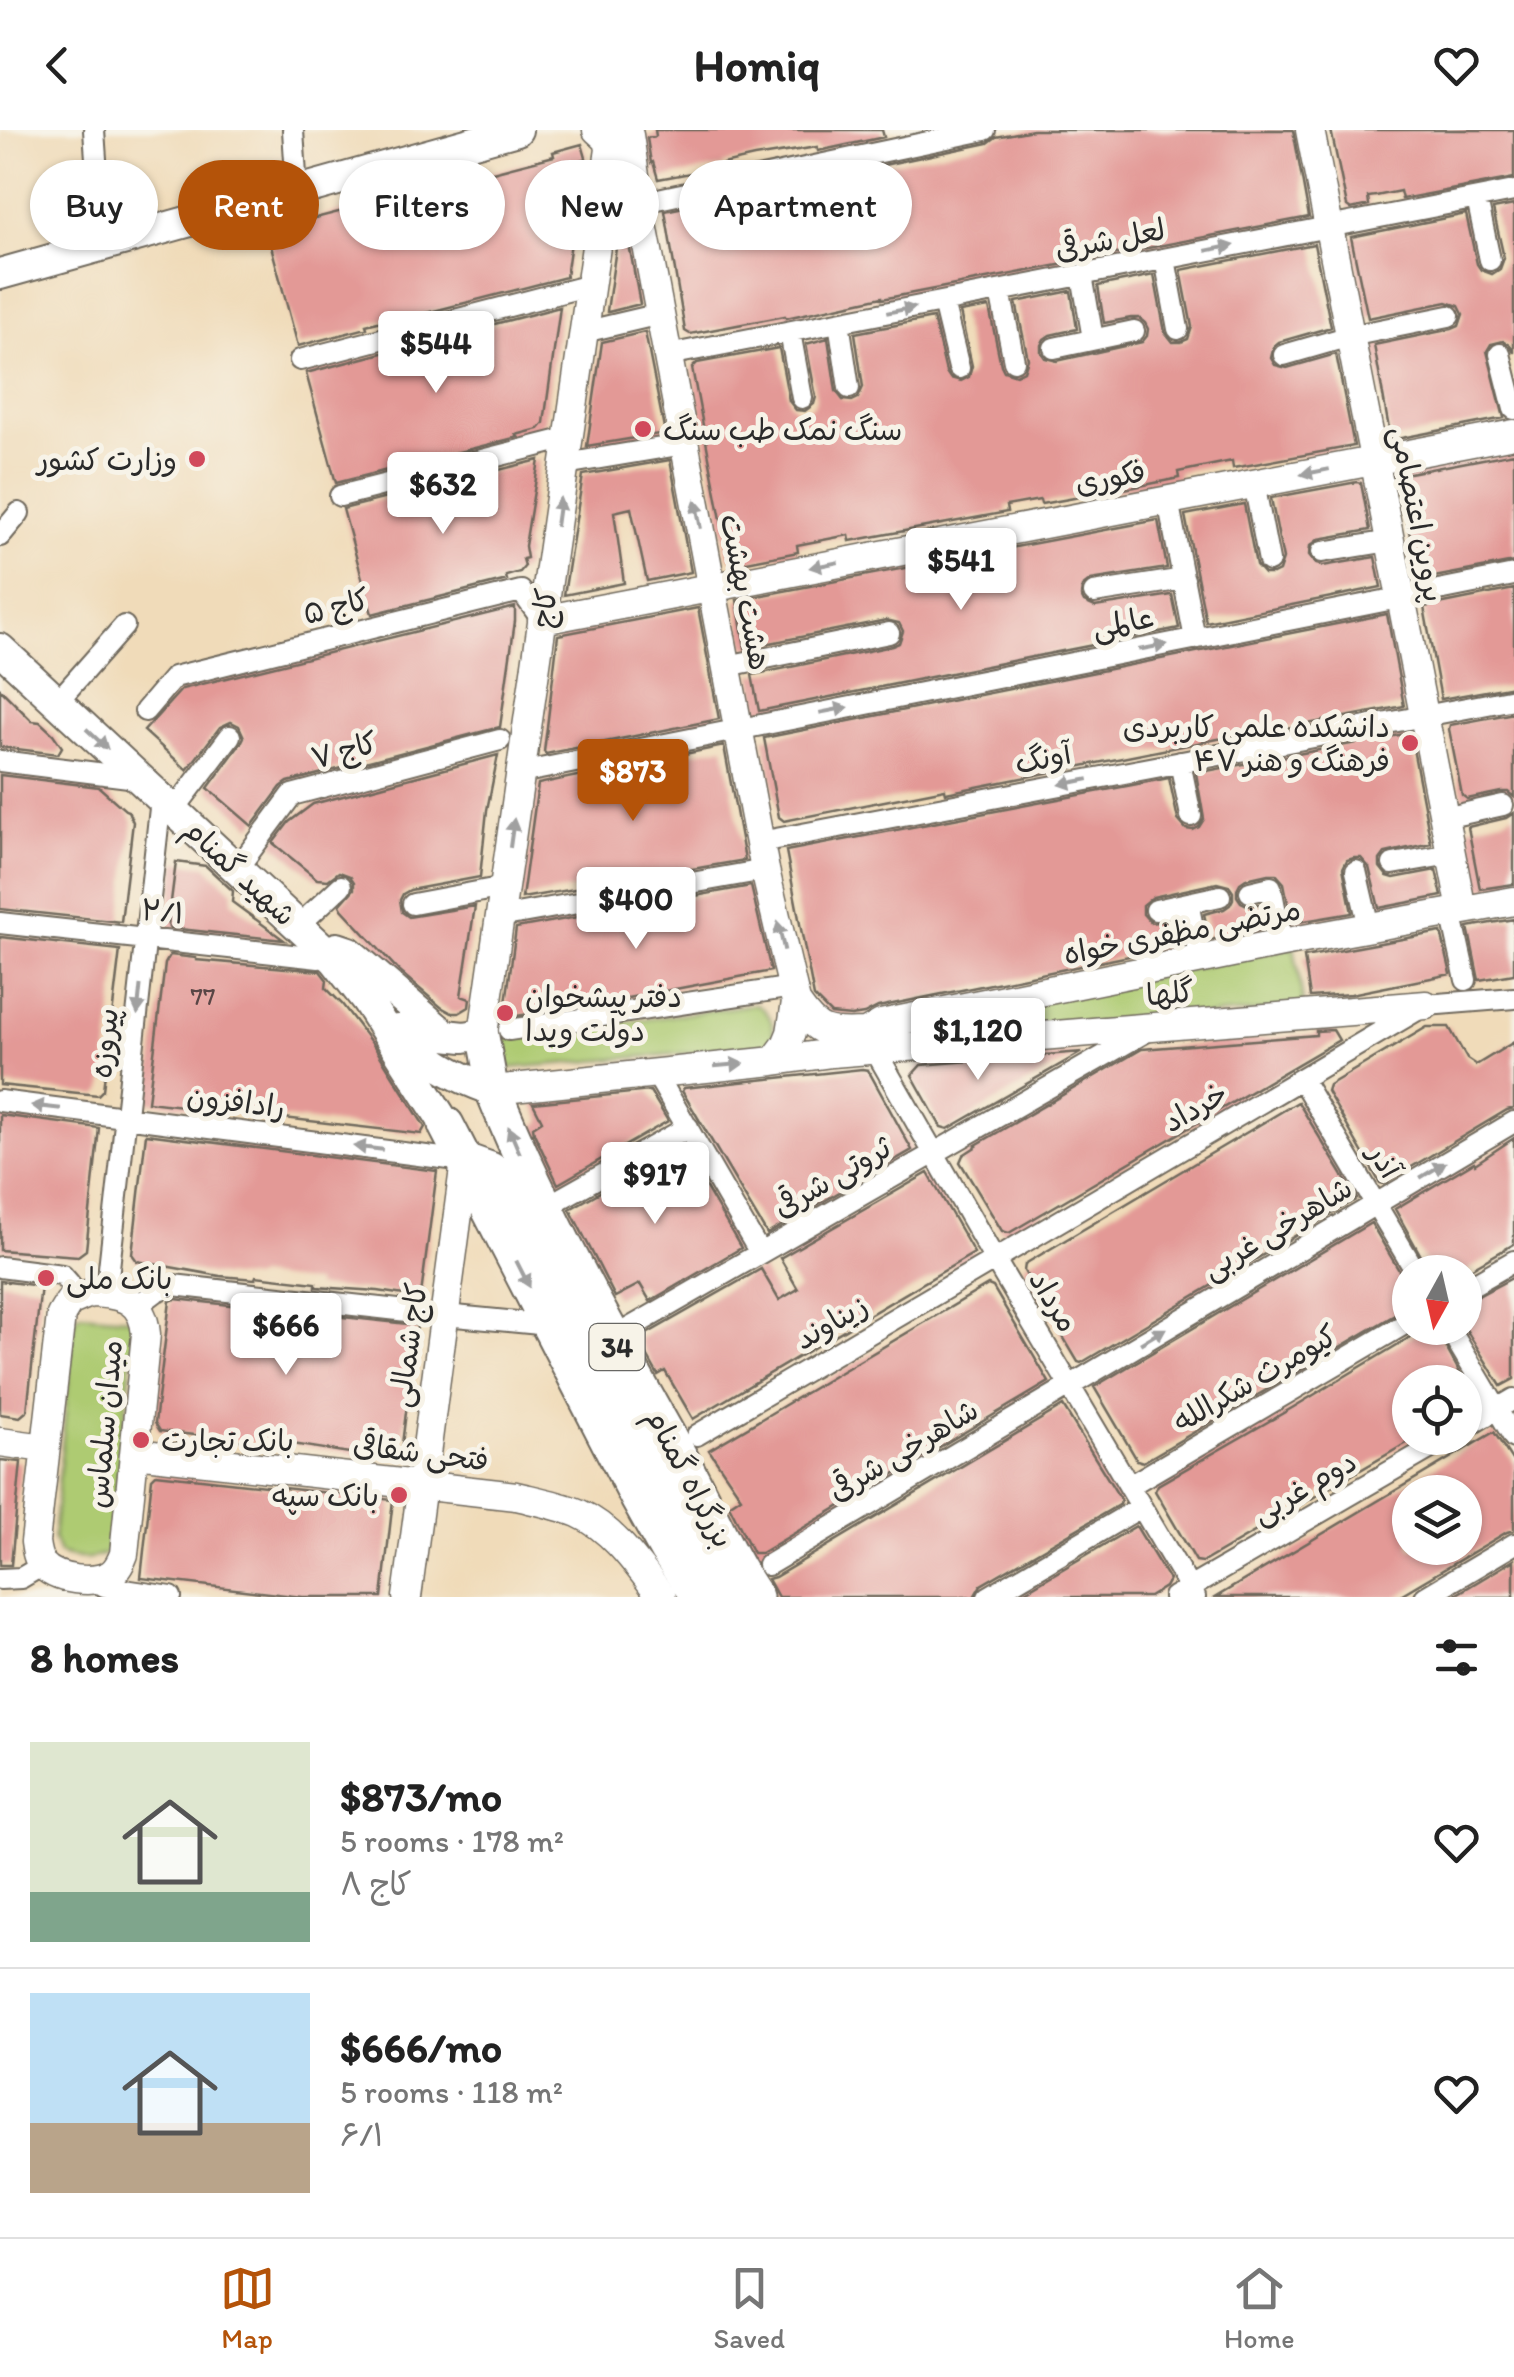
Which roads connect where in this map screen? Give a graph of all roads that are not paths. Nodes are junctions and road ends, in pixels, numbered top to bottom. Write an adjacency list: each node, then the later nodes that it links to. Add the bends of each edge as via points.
1 (94, 130): 8 (street)
2 (292, 130): 9 (street)
3 (597, 130): 22 (main road, کاج, via 610,148)
4 (985, 130): 14 (street)
5 (1310, 130): 15 (main road, پروین اعتصامی)
6 (628, 132): 10 (main road, هشت بهشت)
7 (499, 133): 11 (main road)
8 (96, 160)
9 (294, 160)
10 (633, 160)
11 (319, 185)
12 (1514, 192): 13 (street, لعل شرقی)
13 (1477, 198): 15 (street, لعل شرقی); 19 (street)
14 (659, 200)
15 (1329, 227): 18 (street, لعل شرقی, one-way to 15); 32 (main road, پروین اعتصامی)
16 (87, 250): 20 (main road)
17 (648, 250): 25 (main road, هشت بهشت)
18 (1165, 259): 21 (street, لعل شرقی); 28 (street)
19 (1490, 260)
20 (0, 274)
21 (1082, 275): 23 (street, لعل شرقی); 33 (street)
22 (590, 284): 38 (street); 46 (main road, کاج)
23 (1000, 291): 24 (street, لعل شرقی); 39 (street)
24 (944, 302): 27 (street, لعل شرقی, one-way to 24); 40 (street)
25 (660, 314): 29 (street); 36 (main road, هشت بهشت)
26 (1449, 316): 32 (street)
27 (839, 322): 31 (street, لعل شرقی); 41 (street)
28 (1178, 329)
29 (592, 330)
30 (1134, 331): 33 (street)
31 (790, 332): 36 (street, لعل شرقی); 42 (street)
32 (1350, 336): 37 (street); 47 (main road, پروین اعتصامی)
33 (1094, 339): 34 (street)
34 (1054, 348)
35 (1500, 354): 43 (street)
36 (668, 355): 45 (main road, هشت بهشت)
37 (1284, 355)
38 (300, 360)
39 (1014, 360)
40 (959, 368)
41 (849, 388)
42 (802, 398)
43 (1514, 409)
44 (1514, 434): 47 (main road, فکوری)
45 (685, 444): 46 (street); 58 (main road, هشت بهشت, one-way to 45)
46 (570, 450): 49 (street); 61 (main road, کاج, one-way to 46)
47 (1374, 460): 48 (main road, فکوری, one-way to 48); 53 (main road, پروین اعتصامی)
48 (1254, 483): 50 (main road, فکوری); 55 (street)
49 (340, 496)
50 (1168, 500): 57 (street); 58 (main road, فکوری, one-way to 58)
51 (20, 513): 52 (street)
52 (0, 536)
53 (1390, 541): 54 (street); 60 (main road, پروین اعتصامی)
54 (1322, 552)
55 (1269, 560)
56 (1514, 575): 60 (street, عالمی)
57 (1184, 579): 59 (street); 64 (street)
58 (712, 586): 61 (main road, فکوری); 66 (main road, هشت بهشت)
59 (1094, 593)
60 (1401, 598): 64 (street, عالمی); 70 (main road, پروین اعتصامی)
61 (542, 620): 69 (street, کاج ۵, via 521,591 174,677); 76 (main road, کاج)
62 (124, 626): 68 (street)
63 (889, 633): 66 (street)
64 (1196, 638): 71 (street, عالمی, one-way to 64)
65 (0, 649): 68 (main road, شهید گمنام / 34)
66 (727, 666): 71 (main road, هشت بهشت)
67 (1514, 699): 70 (street, آونگ)
68 (57, 702): 77 (main road, شهید گمنام / 34, one-way to 77)
69 (145, 711)
70 (1424, 716): 75 (street, آونگ); 80 (main road, پروین اعتصامی)
71 (739, 729): 76 (street, عالمی); 81 (main road, هشت بهشت)
72 (230, 736): 77 (street)
73 (500, 740): 84 (street, کاج ۷, via 292,795)
74 (0, 761): 77 (street)
75 (1180, 762): 79 (street); 81 (street, آونگ, one-way to 81)
76 (520, 773): 88 (main road, کاج, one-way to 76)
77 (158, 796): 84 (main road, شهید گمنام / 34); 99 (street, پیروزه)
78 (1503, 805): 80 (street)
79 (1192, 816)
80 (1444, 818): 82 (main road, پروین اعتصامی)
81 (760, 842): 85 (main road, هشت بهشت)
82 (1451, 854): 83 (street); 95 (main road, پروین اعتصامی)
83 (1394, 864)
84 (237, 869): 100 (main road, شهید گمنام / 34)
85 (766, 870): 96 (street); 104 (main road, هشت بهشت, one-way to 85)
86 (1356, 870): 98 (street)
87 (341, 886): 100 (street)
88 (504, 887): 93 (street); 96 (main road, کاج)
89 (1250, 892): 101 (street, via 1271,887)
90 (1220, 896): 92 (street)
91 (1514, 901): 95 (main road, مرتضی مظفری خواه)
92 (1188, 902): 94 (street); 102 (street)
93 (413, 904)
94 (1156, 910)
95 (1456, 911): 98 (main road, مرتضی مظفری خواه); 103 (street)
96 (500, 917): 109 (main road, کاج)
97 (0, 923): 99 (street, ۲/۱)
98 (1369, 927): 101 (main road, مرتضی مظفری خواه)
99 (146, 939): 100 (street, ۲/۱); 116 (street, پیروزه, one-way to 116)
100 (311, 942): 106 (main road, شهید گمنام / 34, via 335,960); 109 (main road, via 350,952 445,1035)
101 (1282, 943): 102 (main road, مرتضی مظفری خواه)
102 (1200, 960): 110 (main road, مرتضی مظفری خواه, via 881,1024)
103 (1466, 980)
104 (795, 994): 109 (street); 110 (main road, via 824,1031); 111 (main road, via 791,1033)
105 (1514, 998): 107 (street, گلها)
106 (367, 1001): 114 (main road, 34, via 433,1062); 118 (main road, شهید گمنام / 34)
107 (1426, 1006): 108 (main road, گلها); 113 (street, خرداد)
108 (1156, 1026): 110 (main road, گلها); 120 (street, ثروتی شرقی)
109 (496, 1032): 114 (main road, کاج)
110 (870, 1041): 111 (main road, گلها); 120 (street, مرداد)
111 (774, 1061): 112 (main road, گلها, one-way to 111)
112 (655, 1072): 114 (main road, گلها); 119 (street)
113 (1302, 1080): 123 (street, آذر); 126 (street, خرداد)
114 (493, 1090): 154 (highway, بزرگراه گمنام / 34, one-way to 114, via 719,1534 530,1176)
115 (0, 1101): 116 (street, رادافزون, one-way to 115)
116 (126, 1117): 121 (street, رادافزون, one-way to 116); 130 (street, پیروزه)
117 (1514, 1122): 123 (street, شاهرخی غربی, one-way to 117)
118 (446, 1125): 121 (highway, بزرگراه گمنام / 34)
119 (688, 1126): 122 (street); 124 (street)
120 (933, 1154): 124 (street, ثروتی شرقی); 126 (street, مرداد)
121 (465, 1160): 134 (main road, کاج شمالی); 135 (highway, بزرگراه گمنام / 34, one-way to 135); 161 (highway, via 505,1182 667,1501)
122 (558, 1200)
123 (1376, 1204): 125 (street, آذر); 139 (street, شاهرخی غربی, one-way to 123)
124 (760, 1253): 136 (street, ثروتی شرقی)
125 (1406, 1255)
126 (995, 1260): 139 (street, مرداد); 142 (street, زیناوند)
127 (1514, 1261): 129 (street)
128 (0, 1267): 131 (street, via 62,1276)
129 (1482, 1279)
130 (106, 1295): 131 (main road, میدان سلماس); 132 (main road, میدان سلماس)
131 (75, 1298): 145 (main road, میدان سلماس, via 61,1315)
132 (137, 1306): 133 (street, via 173,1285); 146 (main road, میدان سلماس, via 146,1334)
133 (416, 1312)
134 (444, 1315): 135 (street); 148 (main road, کاج شمالی)
135 (550, 1326): 160 (highway, بزرگراه گمنام / 34, via 639,1500)
136 (628, 1329)
137 (1392, 1332): 149 (street, کیومرث شکرالله)
138 (1461, 1345): 140 (street)
139 (1070, 1386): 149 (street, مرداد); 154 (street, شاهرخی شرقی)
140 (1505, 1404): 141 (street); 143 (street)
141 (1482, 1418)
142 (696, 1436)
143 (1514, 1438)
144 (0, 1442): 145 (main road)
145 (45, 1448): 152 (main road, میدان سلماس, via 34,1542)
146 (135, 1453): 148 (main road, فتحی شقاقی); 155 (main road, میدان سلماس, via 122,1560 110,1574)
147 (1419, 1455): 156 (street, دوم غربی)
148 (422, 1484): 158 (main road, کاج شمالی); 159 (main road, فتحی شقاقی, via 516,1496 581,1514 610,1535)
149 (1130, 1486): 150 (street, مرداد)
150 (1142, 1506): 156 (street, مرداد); 162 (street)
151 (1514, 1544): 163 (street)
152 (43, 1566): 153 (street, via 21,1578); 155 (main road)
153 (0, 1579)
154 (761, 1581)
155 (83, 1584): 157 (street)
156 (1186, 1594)
157 (170, 1597)
158 (407, 1597)
159 (662, 1597)
160 (698, 1597)
161 (727, 1597)
162 (988, 1597)
163 (1425, 1597)

